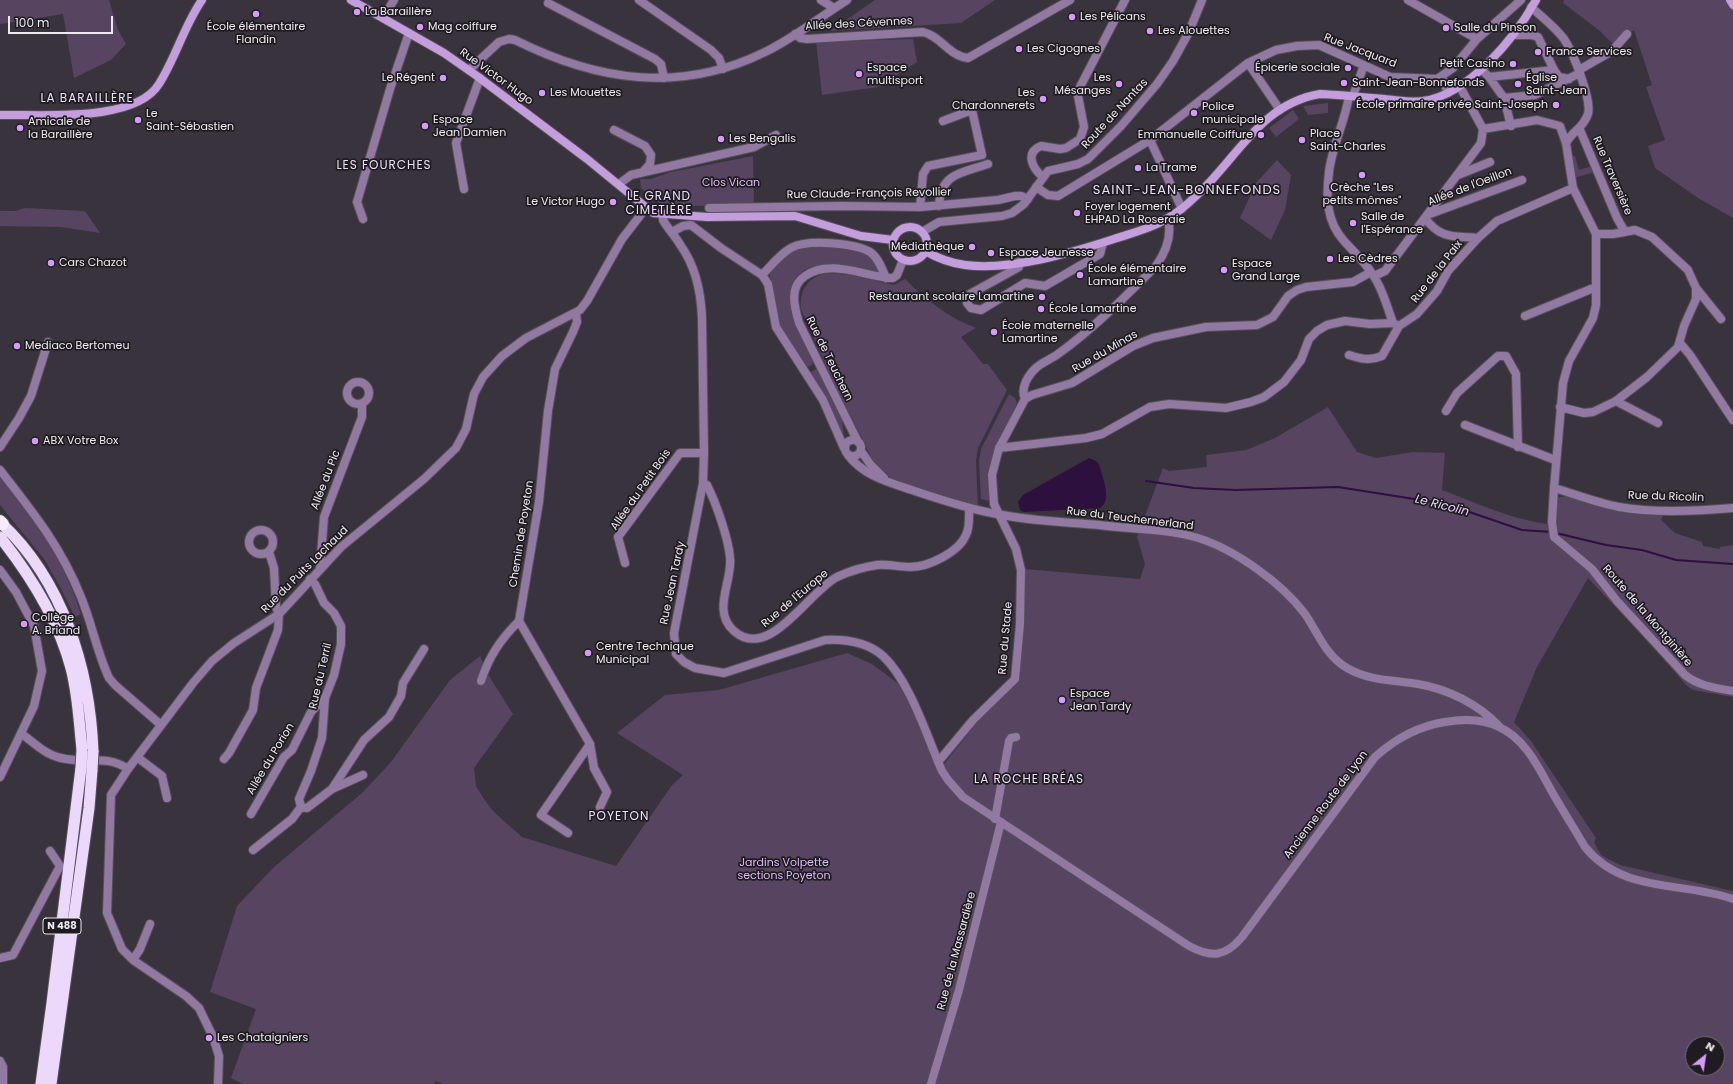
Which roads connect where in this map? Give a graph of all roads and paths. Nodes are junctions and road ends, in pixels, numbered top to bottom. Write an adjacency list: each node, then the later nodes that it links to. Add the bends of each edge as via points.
1 (202, 0): 41 (main road, via 158,85 137,103 104,112)
2 (351, 0): 18 (main road, Rue Victor Hugo)
3 (394, 0): 18 (street)
4 (639, 0): 26 (street, via 711,50 719,58)
5 (821, 0): 17 (street)
6 (847, 0): 17 (street)
7 (1070, 0): 20 (street, Allée des Cévennes, via 968,58 954,53 940,40 923,32 807,39)
8 (1125, 0): 54 (street, via 1080,87 1078,96 1084,127 1080,139 1066,148 1041,146 1033,152 1033,166)
9 (1202, 0): 54 (street, Route de Nantas, via 1176,57 1121,126 1088,159 1072,166 1052,169)
10 (1408, 0): 23 (street)
11 (1520, 0): 23 (street)
12 (1526, 0): 15 (street)
13 (1730, 0): 16 (main road)
14 (548, 2): 34 (street, via 655,59 661,64)
15 (1533, 4): 22 (main road); 30 (street, via 1564,39)
16 (1733, 5)
17 (834, 8): 20 (street)
18 (383, 18): 19 (main road, Rue Victor Hugo)
19 (409, 33): 28 (main road, Rue Victor Hugo); 69 (street, via 357,202)
20 (795, 34): 26 (street, via 766,52)
21 (1627, 34): 30 (street, via 1612,51)
22 (1514, 35): 27 (main road); 29 (street, via 1538,37)
23 (1478, 39): 31 (street)
24 (1248, 63): 25 (street, Rue Jacquard, via 1276,50 1319,45); 40 (street); 48 (street)
25 (1364, 65): 31 (street, Rue Jacquard, via 1390,77); 38 (street)
26 (723, 69): 34 (street)
27 (1481, 69): 32 (street); 36 (main road)
28 (469, 70): 33 (main road, Rue Victor Hugo); 34 (street, via 500,42 509,39 556,60 578,66 638,78)
29 (1554, 70): 32 (street); 35 (street, via 1559,77)
30 (1579, 72): 35 (street); 46 (street, via 1589,106)
31 (1442, 77): 37 (street)
32 (1489, 77): 39 (street)
33 (480, 78): 56 (main road, Rue Victor Hugo); 59 (street, via 456,143)
34 (664, 78)
35 (1568, 79): 39 (street, via 1534,95)
36 (1459, 85): 37 (main road); 45 (street)
37 (1448, 93): 38 (main road, via 1435,99 1414,102)
38 (1351, 96): 40 (main road, via 1308,96); 80 (street, via 1329,171 1328,210 1335,228)
39 (1504, 98): 43 (street)
40 (1280, 110): 65 (main road, via 1260,124 1197,196)
41 (0, 114)
42 (943, 121): 62 (street, via 972,110 982,155 928,166 923,174)
43 (1511, 126): 45 (street); 49 (street, via 1537,120 1555,123 1562,129)
44 (614, 130): 52 (street, via 645,146 651,155 650,164)
45 (1483, 130): 53 (street, Rue du Minas, via 1481,143)
46 (1580, 130): 49 (street); 72 (street, Rue Traversière)
47 (776, 135): 52 (street, via 754,147)
48 (1150, 140): 57 (street, via 1058,196 1048,195); 65 (street)
49 (1566, 143): 58 (street)
50 (1490, 162): 53 (street)
51 (988, 164): 61 (street, via 948,178 940,193)
52 (643, 172): 56 (street, via 631,175)
53 (1457, 175): 67 (street, Rue du Minas)
54 (1043, 177): 57 (street, Route de Nantas)
55 (1522, 180): 67 (street, Allée de l'Oeillon)
56 (619, 184): 63 (main road, Rue Victor Hugo)
57 (1036, 187): 60 (street, Route de Nantas)
58 (1573, 188): 73 (street); 74 (street, Rue de la Paix, via 1497,221)
59 (464, 189)
60 (1028, 199): 61 (street, Rue Claude-François Revollier, via 1015,196); 71 (street, Route de Nantas, via 1020,208 1007,215 939,222)
61 (940, 206): 62 (street, Rue Claude-François Revollier)
62 (920, 207): 64 (street, Rue Claude-François Revollier)
63 (646, 208): 66 (main road, Rue Victor Hugo); 85 (street, via 619,245 587,301)
64 (709, 208)
65 (1182, 209): 68 (main road)
66 (663, 215): 70 (street, Rue Jean Tardy, via 663,220); 75 (main road, Rue Victor Hugo, via 795,216 861,236)
67 (1426, 217): 74 (street, via 1432,228 1445,236); 80 (street, Rue du Minas, via 1385,271)
68 (1168, 218): 76 (main road); 92 (street, via 1168,241 1156,266 1096,323 1058,354 1036,367 1023,387)
69 (363, 219)
70 (672, 232): 81 (street, via 682,226 691,225); 107 (street, Rue Jean Tardy, via 689,260 701,300)
71 (922, 232): 75 (main road, via 908,227 898,231); 77 (main road, via 927,241)
72 (1625, 232): 73 (street); 84 (street, via 1635,230 1657,241 1688,270)
73 (1596, 234): 83 (street)
74 (1478, 238): 88 (street, Rue de la Paix, via 1448,271 1437,292 1417,314)
75 (893, 240): 78 (main road, via 896,254)
76 (1103, 243): 79 (main road, via 1054,257); 79 (street, via 1100,254 1045,286 1025,283 981,310 971,308 968,303 970,294 1019,267)
77 (925, 251): 78 (main road, via 918,259); 79 (main road, via 936,257 965,265)
78 (904, 260): 82 (street, via 897,275)
79 (1019, 262)
80 (1373, 274): 88 (street); 92 (street, Rue du Minas, via 1353,282 1297,290 1288,296 1272,317 1257,325 1206,327 1153,338 1127,350 1072,383)
81 (762, 275): 82 (street, via 793,246 830,243 869,251 877,259); 105 (street, via 768,284 776,327 820,396)
82 (886, 278): 98 (street, Rue de Teuchern, via 828,268 809,273 795,287 794,304 799,323)
83 (1596, 287): 86 (street); 95 (street, via 1595,312 1569,361)
84 (1696, 288): 87 (street); 90 (street, via 1696,299 1684,326)
85 (576, 313): 120 (street, Rue du Puits Lachaud, via 526,338 502,356 484,377 474,394 466,429 456,448 424,479 362,528); 124 (street, Chemin de Poyeton, via 577,322 555,369 539,502)
86 (1525, 316)
87 (1721, 319)
88 (1396, 324): 91 (street, Rue de la Paix, via 1382,356 1365,360); 104 (street, via 1345,322 1327,325 1310,339 1301,360 1284,382 1264,397 1251,402 1226,408 1169,404 1150,407 1102,434)
89 (48, 342): 102 (street, via 42,366 28,401)
90 (1680, 343): 93 (street, via 1647,377); 97 (street)
91 (1349, 355)
92 (1025, 399): 104 (street, Rue du Stade)
93 (1616, 401): 95 (street, via 1593,412 1584,413); 99 (street)
94 (362, 403): 120 (street, Allée du Pic, via 362,417 324,517)
95 (1560, 407): 108 (street)
96 (1446, 411): 103 (street, via 1457,393 1498,356 1506,356 1516,374)
97 (1733, 420)
98 (848, 423): 101 (street); 105 (street)
99 (1658, 424)
100 (1465, 425): 103 (street)
101 (858, 442): 105 (street, via 853,440); 106 (street)
102 (0, 447)
103 (1518, 447): 108 (street)
104 (999, 448): 115 (street, Rue du Stade, via 992,475 994,504)
105 (846, 449): 106 (street, via 855,456); 110 (street, Rue du Teuchernerland, via 860,469)
106 (860, 450): 110 (street, Rue du Teuchernerland)
107 (704, 453): 111 (street, Rue Jean Tardy); 119 (street, Allée du Petit Bois, via 680,453 618,537)
108 (1555, 460): 112 (street)
109 (0, 470): 129 (street, via 41,523 65,562 82,598 109,678)
110 (887, 481): 113 (street, Rue du Teuchernerland)
111 (703, 483): 113 (street, Rue de l'Europe, via 712,494 729,547 730,569 724,596 724,616 734,631 742,637 752,639 761,639 773,633 818,590 837,577 872,566 918,566 944,556 967,534); 137 (street, Rue Jean Tardy, via 674,633 676,654 695,668 724,673 825,640 858,642 882,655 893,666 913,702)
112 (1554, 488): 114 (street, Rue du Ricolin, via 1634,509); 127 (street, Route de la Montginière, via 1554,537 1592,569 1617,601 1685,675 1707,687)
113 (969, 508): 115 (street, Rue du Teuchernerland)
114 (1733, 508)
115 (998, 514): 130 (street, Rue du Teuchernerland, via 1170,533 1211,543 1246,562 1292,598 1329,653 1346,668 1366,677 1420,684 1449,693 1483,711); 137 (street, Rue du Stade, via 1016,549 1021,570 1015,679 973,720)
116 (1, 522): 134 (highway, N 488, via 39,569 64,615 82,665 86,686)
117 (0, 537): 134 (highway, N 488, via 28,575 53,619 71,667)
118 (268, 552): 123 (street, via 274,568 276,607)
119 (625, 563)
120 (320, 568): 122 (street, Rue du Puits Lachaud)
121 (0, 570): 131 (street, via 16,592 34,626 42,671)
122 (310, 579): 123 (street, Rue du Puits Lachaud); 128 (street, Rue du Terril, via 341,626 341,644 334,675)
123 (279, 614): 129 (street, Rue du Puits Lachaud, via 234,643 212,661); 136 (street, via 278,630 256,688 253,710 230,753)
124 (519, 620): 126 (street, via 490,657); 133 (street)
125 (424, 648): 142 (street, via 403,683 401,696 388,717 364,740)
126 (482, 681)
127 (1733, 691)
128 (325, 698): 144 (street, Rue du Terril, via 322,738 299,799); 146 (street, Allée du Porion, via 311,712 292,750 284,758)
129 (161, 725): 135 (street, Rue du Puits Lachaud)
130 (1499, 726): 147 (street, Ancienne Route de Lyon, via 1467,720 1438,723 1407,735 1386,747 1375,757 1242,937 1228,951 1210,955 1189,946); 151 (street, Ancienne Route de Lyon, via 1514,737 1534,761 1585,847 1603,865 1624,876 1653,884)
131 (22, 734): 139 (street, via 46,752 60,758 113,761); 141 (street)
132 (1016, 738): 147 (street, Rue de la Massardière, via 1009,741)
133 (590, 744): 145 (street, via 594,768 607,792); 148 (street, via 541,815)
134 (87, 751): 138 (highway, N 488, bridge)
135 (137, 757): 139 (street, Rue du Puits Lachaud); 143 (street, via 162,776)
136 (224, 759)
137 (938, 762): 147 (street, Rue Jean Tardy, via 963,797)
138 (86, 769): 157 (highway, N 488); 158 (highway, N 488, via 89,808)
139 (128, 769): 154 (street, Rue du Puits Lachaud, via 111,795 107,913 122,950)
140 (363, 775): 142 (street)
141 (0, 777)
142 (332, 789): 144 (street, via 307,808)
143 (167, 798)
144 (301, 807): 149 (street, via 292,819)
145 (600, 807)
146 (251, 814)
147 (998, 820): 160 (street, Rue de la Massardière, via 959,990)
148 (568, 833)
149 (253, 850)
150 (50, 851): 153 (street, via 60,866 13,956)
151 (1733, 899)
152 (150, 924): 154 (street)
153 (0, 958)
154 (133, 960): 159 (street, Rue du Puits Lachaud, via 186,996 199,1008 219,1056)
155 (0, 1061): 156 (street, via 4,1067)
156 (3, 1084)
157 (41, 1084)
158 (51, 1084)
159 (218, 1084)
160 (932, 1084)

